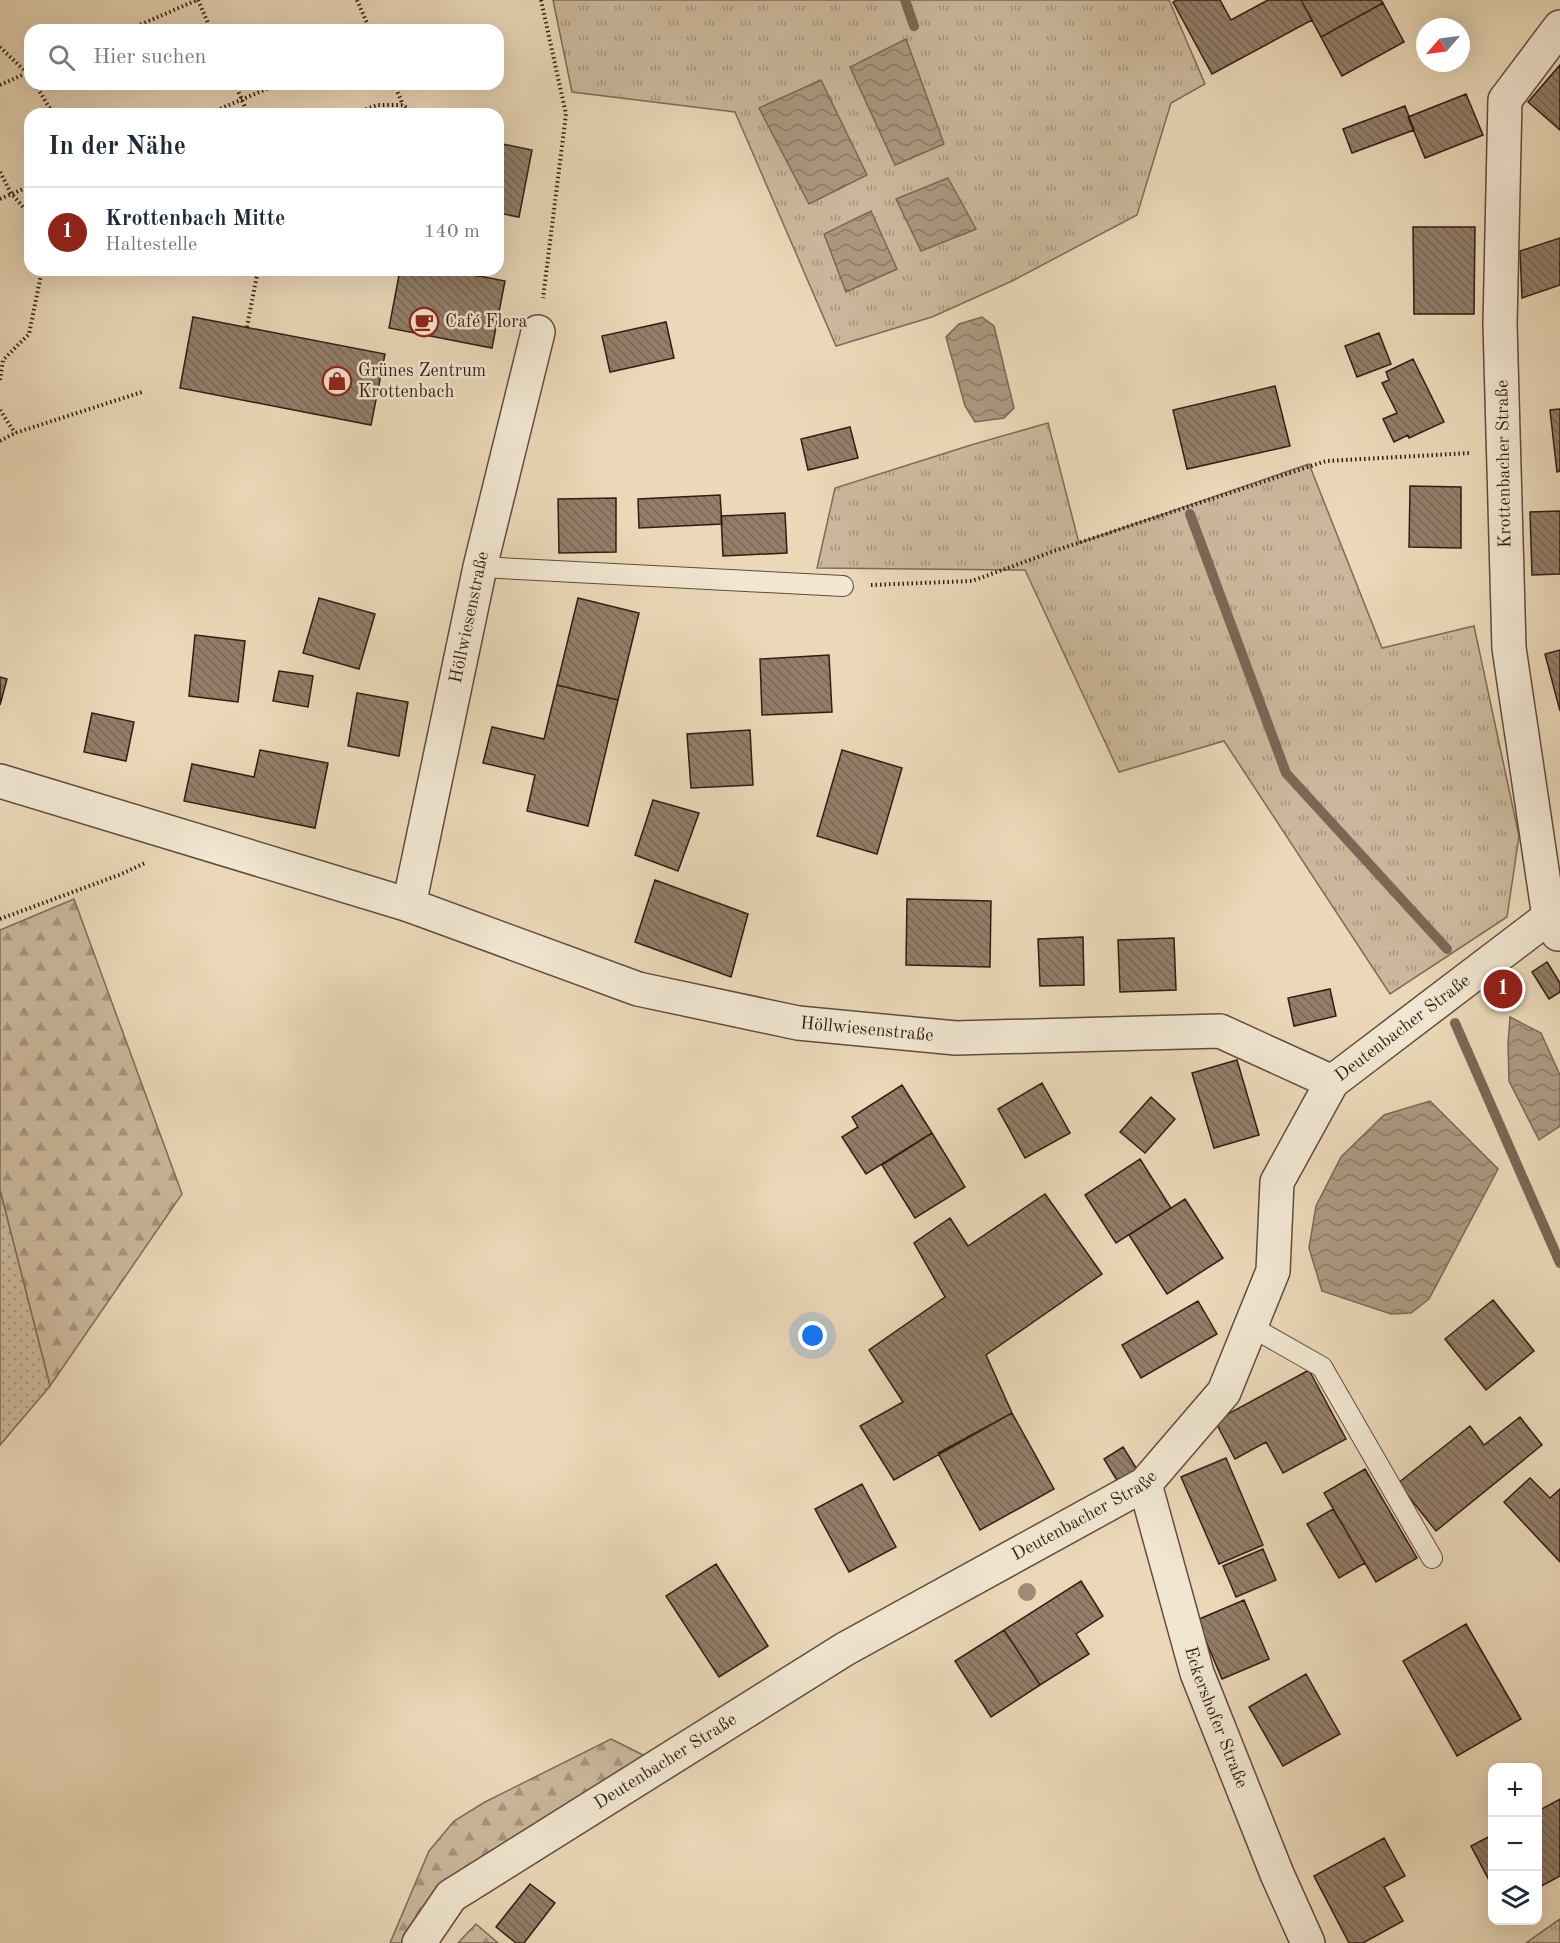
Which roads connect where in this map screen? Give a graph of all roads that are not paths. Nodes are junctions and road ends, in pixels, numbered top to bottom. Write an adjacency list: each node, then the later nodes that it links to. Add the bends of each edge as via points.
1 (1560, 27): 7 (street, Krottenbacher Straße, via 1504,100 1500,324 1509,648)
2 (538, 332): 3 (street, Höllwiesenstraße)
3 (480, 567): 4 (lane); 6 (street, Höllwiesenstraße)
4 (843, 586)
5 (0, 781): 6 (street, Höllwiesenstraße)
6 (409, 905): 8 (street, Höllwiesenstraße, via 638,988 798,1023 956,1038 1220,1031)
7 (1556, 922): 8 (street, Deutenbacher Straße)
8 (1332, 1082): 9 (street, Deutenbacher Straße, via 1277,1182 1273,1271)
9 (1250, 1326): 10 (street, Deutenbacher Straße, via 1224,1392); 11 (lane, via 1322,1366)
10 (1145, 1484): 12 (street, Deutenbacher Straße, via 845,1649 451,1896); 13 (street, Eckershofer Straße, via 1197,1673)
11 (1432, 1558)
12 (419, 1943)
13 (1308, 1943)

